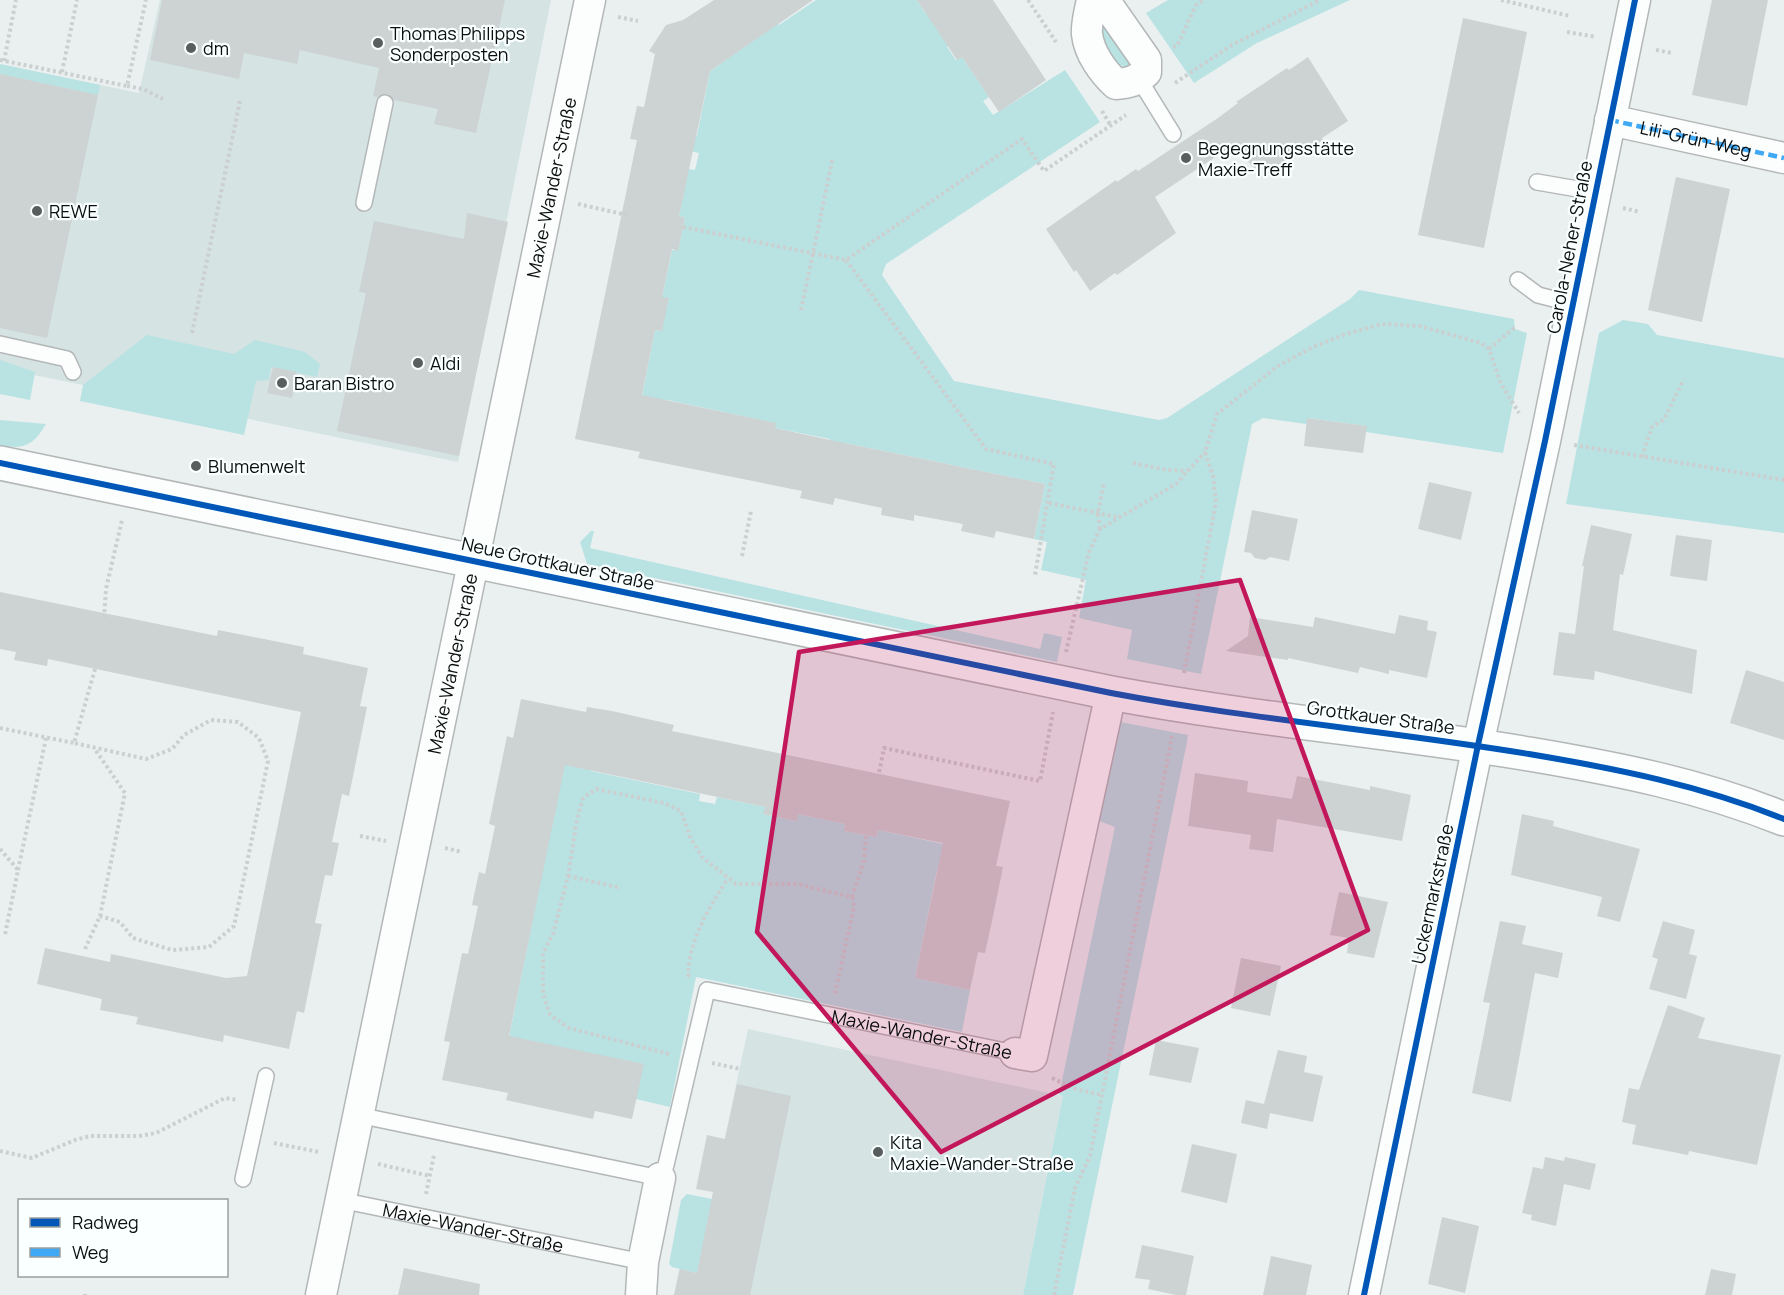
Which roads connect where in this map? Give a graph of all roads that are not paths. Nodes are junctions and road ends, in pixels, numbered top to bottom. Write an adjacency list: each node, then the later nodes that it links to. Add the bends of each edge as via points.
1 (590, 0): 19 (street, Maxie-Wander-Straße)
2 (1092, 0): 5 (street, via 1087,33 1091,49 1116,84 1130,83)
3 (1104, 0): 5 (street, via 1146,60)
4 (1635, 0): 7 (street, Carola-Neher-Straße)
5 (1145, 89): 8 (lane)
6 (385, 103): 12 (lane)
7 (1610, 120): 9 (street, Lili-Grün-Weg); 11 (street, Carola-Neher-Straße)
8 (1173, 134)
9 (1784, 158)
10 (1537, 182): 11 (lane)
11 (1595, 192): 14 (street, Carola-Neher-Straße)
12 (364, 203)
13 (1518, 280): 14 (lane, via 1538,295)
14 (1573, 304): 18 (street, Carola-Neher-Straße)
15 (0, 344): 16 (lane, via 67,359)
16 (73, 372)
17 (0, 463): 19 (street, Neue Grottkauer Straße)
18 (1532, 500): 21 (street, Uckermarkstraße)
19 (474, 561): 20 (street, Neue Grottkauer Straße); 25 (street, Maxie-Wander-Straße)
20 (1111, 693): 21 (street, Grottkauer Straße); 23 (street, Maxie-Wander-Straße)
21 (1478, 745): 22 (street, Grottkauer Straße, via 1684,784); 32 (street, Uckermarkstraße)
22 (1784, 819)
23 (1023, 1055): 26 (lane, Maxie-Wander-Straße, via 707,990)
24 (266, 1076): 27 (lane)
25 (358, 1115): 26 (lane); 28 (street, Maxie-Wander-Straße, via 336,1156)
26 (660, 1178): 29 (street)
27 (243, 1179)
28 (340, 1200): 29 (lane, Maxie-Wander-Straße); 30 (street, Maxie-Wander-Straße)
29 (643, 1262): 31 (street)
30 (321, 1295)
31 (641, 1295)
32 (1364, 1295)

